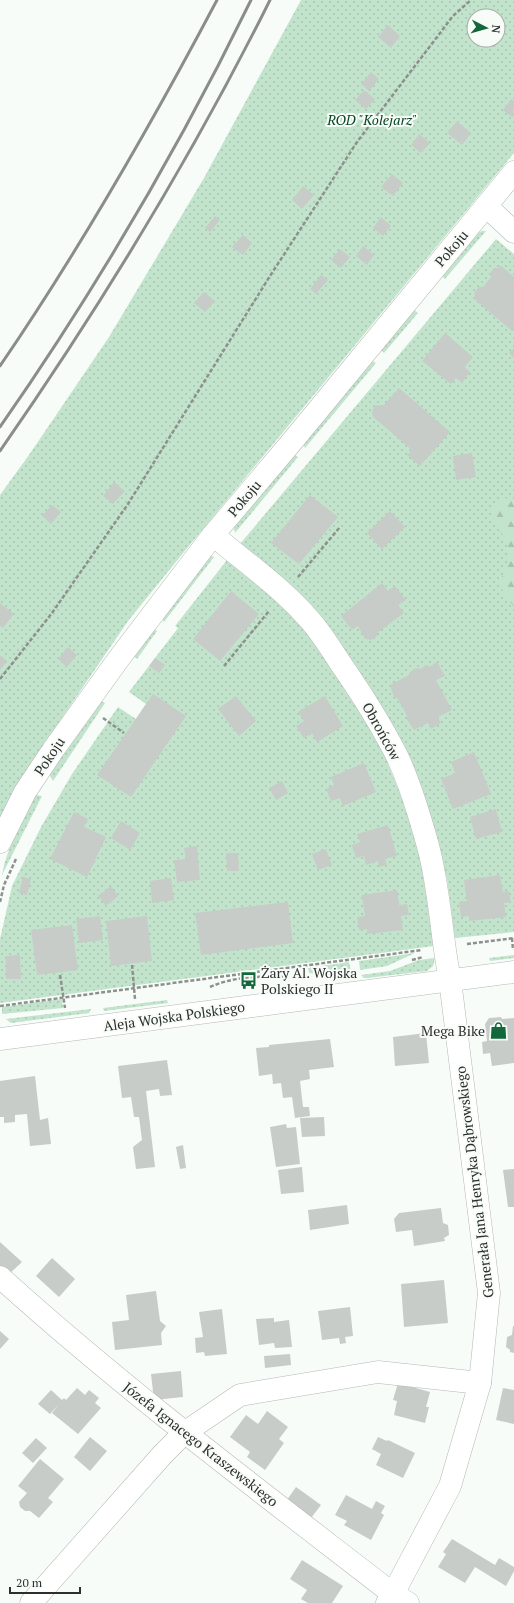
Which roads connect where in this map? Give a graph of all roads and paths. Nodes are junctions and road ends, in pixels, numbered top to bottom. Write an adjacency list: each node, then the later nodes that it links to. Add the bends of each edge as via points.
1 (470, 0): 10 (path, via 453,16 357,142 128,504 52,613)
2 (514, 172): 3 (street, Pokoju)
3 (486, 206): 4 (street); 6 (street, Pokoju)
4 (514, 232)
5 (340, 527): 7 (path)
6 (213, 535): 13 (street, Pokoju, via 53,750 25,792); 15 (street, Obrońców, via 308,618 333,651 379,723 406,778 428,846 438,889)
7 (296, 580)
8 (273, 606): 9 (path)
9 (224, 666)
10 (0, 679)
11 (102, 718): 12 (path)
12 (124, 732)
13 (0, 842)
14 (513, 938): 15 (path); 16 (path)
15 (445, 947): 20 (street, Obrońców); 21 (path)
16 (514, 954)
17 (132, 965): 21 (path)
18 (514, 972): 20 (street, Aleja Wojska Polskiego)
19 (60, 975): 22 (path)
20 (450, 980): 26 (street, Aleja Wojska Polskiego); 28 (street, Generała Jana Henryka Dąbrowskiego, via 489,1293)
21 (134, 988): 22 (path); 23 (path)
22 (63, 997): 24 (path); 25 (path)
23 (135, 1002)
24 (0, 1006)
25 (65, 1010)
26 (0, 1039)
27 (0, 1277): 29 (street, Józefa Ignacego Kraszewskiego, via 87,1354)
28 (480, 1383): 29 (street, via 378,1372 240,1395); 30 (street, Generała Jana Henryka Dąbrowskiego, via 450,1486)
29 (184, 1433): 30 (street, Józefa Ignacego Kraszewskiego); 31 (street)
30 (396, 1600)
31 (31, 1603)

